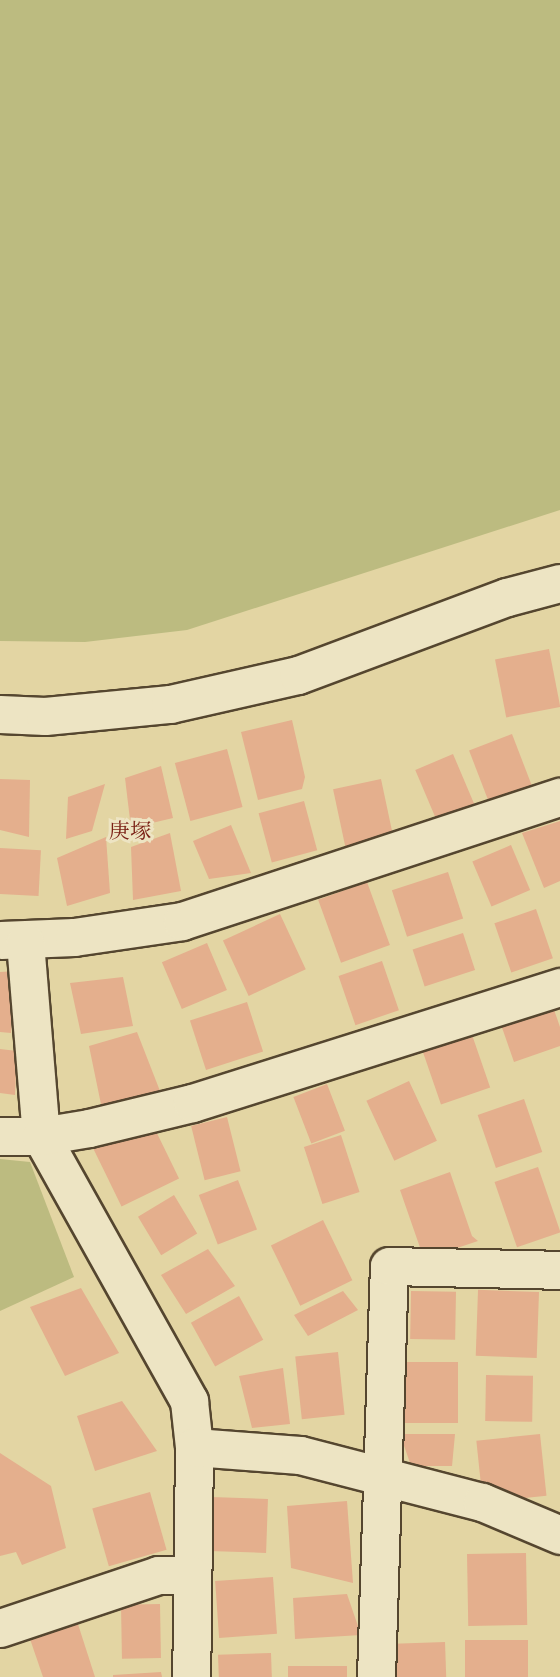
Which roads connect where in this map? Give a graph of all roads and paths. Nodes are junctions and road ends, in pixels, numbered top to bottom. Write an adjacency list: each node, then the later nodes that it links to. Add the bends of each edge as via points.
1 (560, 583): 2 (street, via 508,597 298,676 170,704 45,716)
2 (0, 714)
3 (560, 797): 4 (street, via 182,921)
4 (12, 941): 7 (street)
5 (560, 987): 7 (street, via 192,1103)
6 (0, 1136): 7 (street)
7 (41, 1136): 9 (street, via 189,1401)
8 (560, 1270): 10 (street, via 389,1266)
9 (194, 1447): 10 (street, via 300,1455); 12 (street)
10 (380, 1476): 11 (street, via 482,1502); 15 (street)
11 (560, 1535)
12 (191, 1576): 13 (street, via 158,1576); 14 (street)
13 (0, 1628)
14 (191, 1677)
15 (376, 1677)

